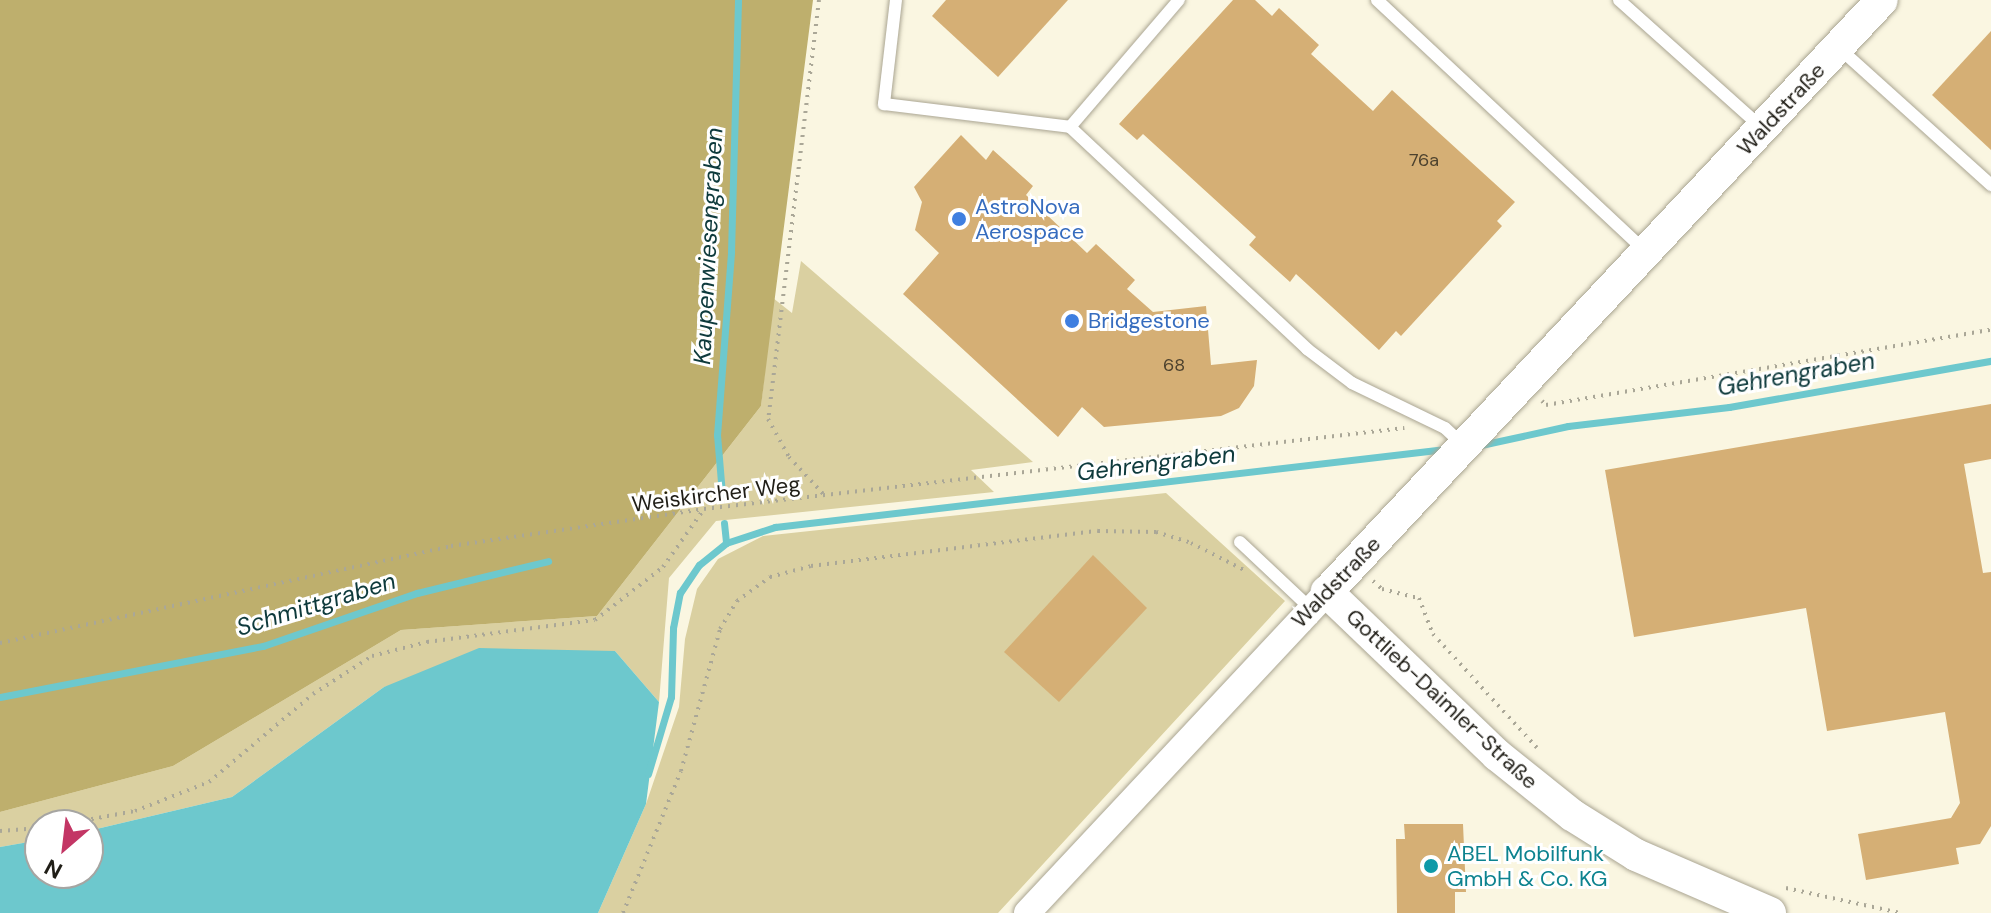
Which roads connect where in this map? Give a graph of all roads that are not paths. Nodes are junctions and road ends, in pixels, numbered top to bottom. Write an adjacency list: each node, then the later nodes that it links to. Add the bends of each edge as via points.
1 (896, 0): 7 (lane, via 884,104)
2 (1179, 0): 7 (lane)
3 (1377, 0): 10 (lane)
4 (1619, 0): 8 (lane)
5 (1882, 0): 6 (street, Waldstraße)
6 (1838, 47): 8 (street, Waldstraße); 9 (lane)
7 (1070, 127): 11 (lane, via 1307,349 1352,383)
8 (1762, 128): 10 (street, Waldstraße)
9 (1991, 185)
10 (1647, 253): 11 (street, Waldstraße, via 1524,384)
11 (1459, 441): 13 (street, Waldstraße)
12 (1240, 542): 13 (lane, via 1267,567)
13 (1319, 600): 14 (street, Gottlieb-Daimler-Straße, via 1572,815 1636,855); 15 (street, Waldstraße)
14 (1775, 900)
15 (1027, 913)

